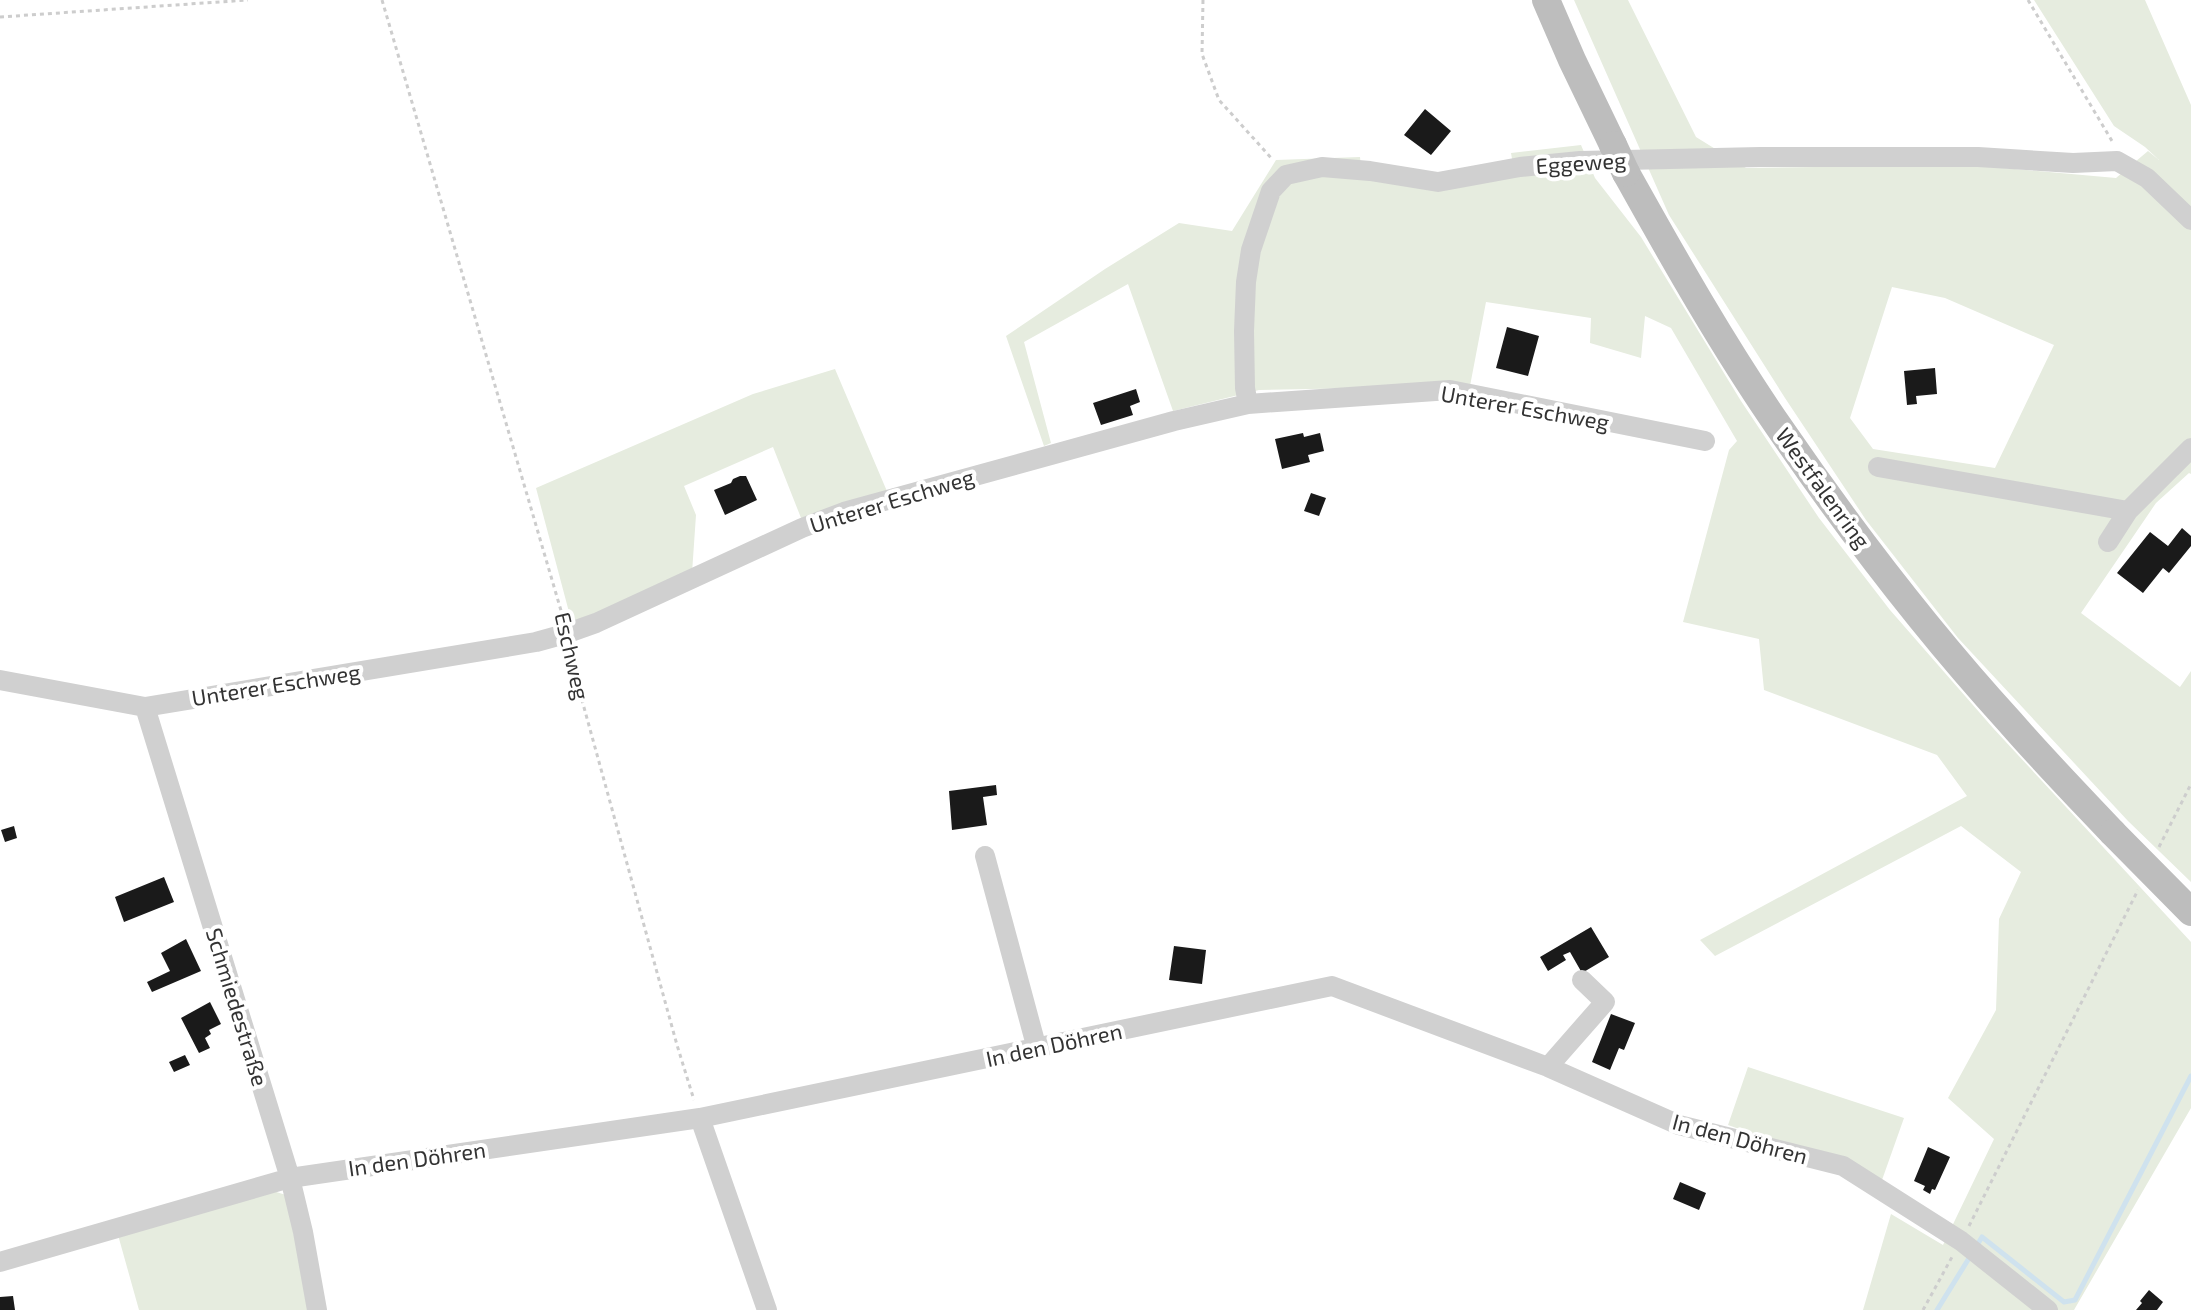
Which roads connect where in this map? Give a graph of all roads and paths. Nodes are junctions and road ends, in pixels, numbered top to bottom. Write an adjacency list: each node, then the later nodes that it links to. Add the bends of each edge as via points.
1 (248, 0): 6 (path)
2 (382, 0): 16 (path, Eschweg, via 562,609)
3 (1203, 0): 8 (path, via 1202,54 1219,100)
4 (1546, 0): 23 (main road, Westfalenring, bridge, via 1626,173 1778,426 1866,547 2008,721)
5 (2028, 0): 7 (path, via 2113,141)
6 (0, 17)
7 (2117, 161): 8 (street, Eggeweg, via 1760,157 1580,161 1438,182 1322,167); 9 (street, via 2147,178)
8 (1286, 175): 10 (street, via 1271,191 1251,250 1244,331)
9 (2191, 220)
10 (1248, 404): 11 (street, Unterer Eschweg, via 1450,390); 16 (street, Unterer Eschweg, via 844,512)
11 (1705, 441)
12 (2191, 448): 14 (street)
13 (1878, 467): 14 (street)
14 (2128, 511): 15 (street)
15 (2108, 542)
16 (565, 634): 18 (street, Unterer Eschweg); 27 (path, Eschweg)
17 (0, 680): 18 (street, Unterer Eschweg)
18 (145, 707): 28 (street, Schmiedestraße)
19 (2191, 784): 21 (path)
20 (985, 856): 25 (street)
21 (2155, 856)
22 (2141, 884): 29 (path)
23 (2191, 912)
24 (1582, 980): 26 (street, via 1605,1002)
25 (1037, 1049): 26 (street, In den Döhren, via 1332,986); 27 (street, In den Döhren)
26 (1548, 1067): 29 (street, In den Döhren, via 1679,1125 1843,1166)
27 (700, 1118): 28 (street, In den Döhren); 32 (street)
28 (290, 1178): 30 (street, In den Döhren); 31 (street, Schmiedestraße)
29 (1965, 1243): 33 (path); 34 (street, In den Döhren)
30 (0, 1262)
31 (317, 1310)
32 (767, 1310)
33 (1923, 1310)
34 (2048, 1310)

